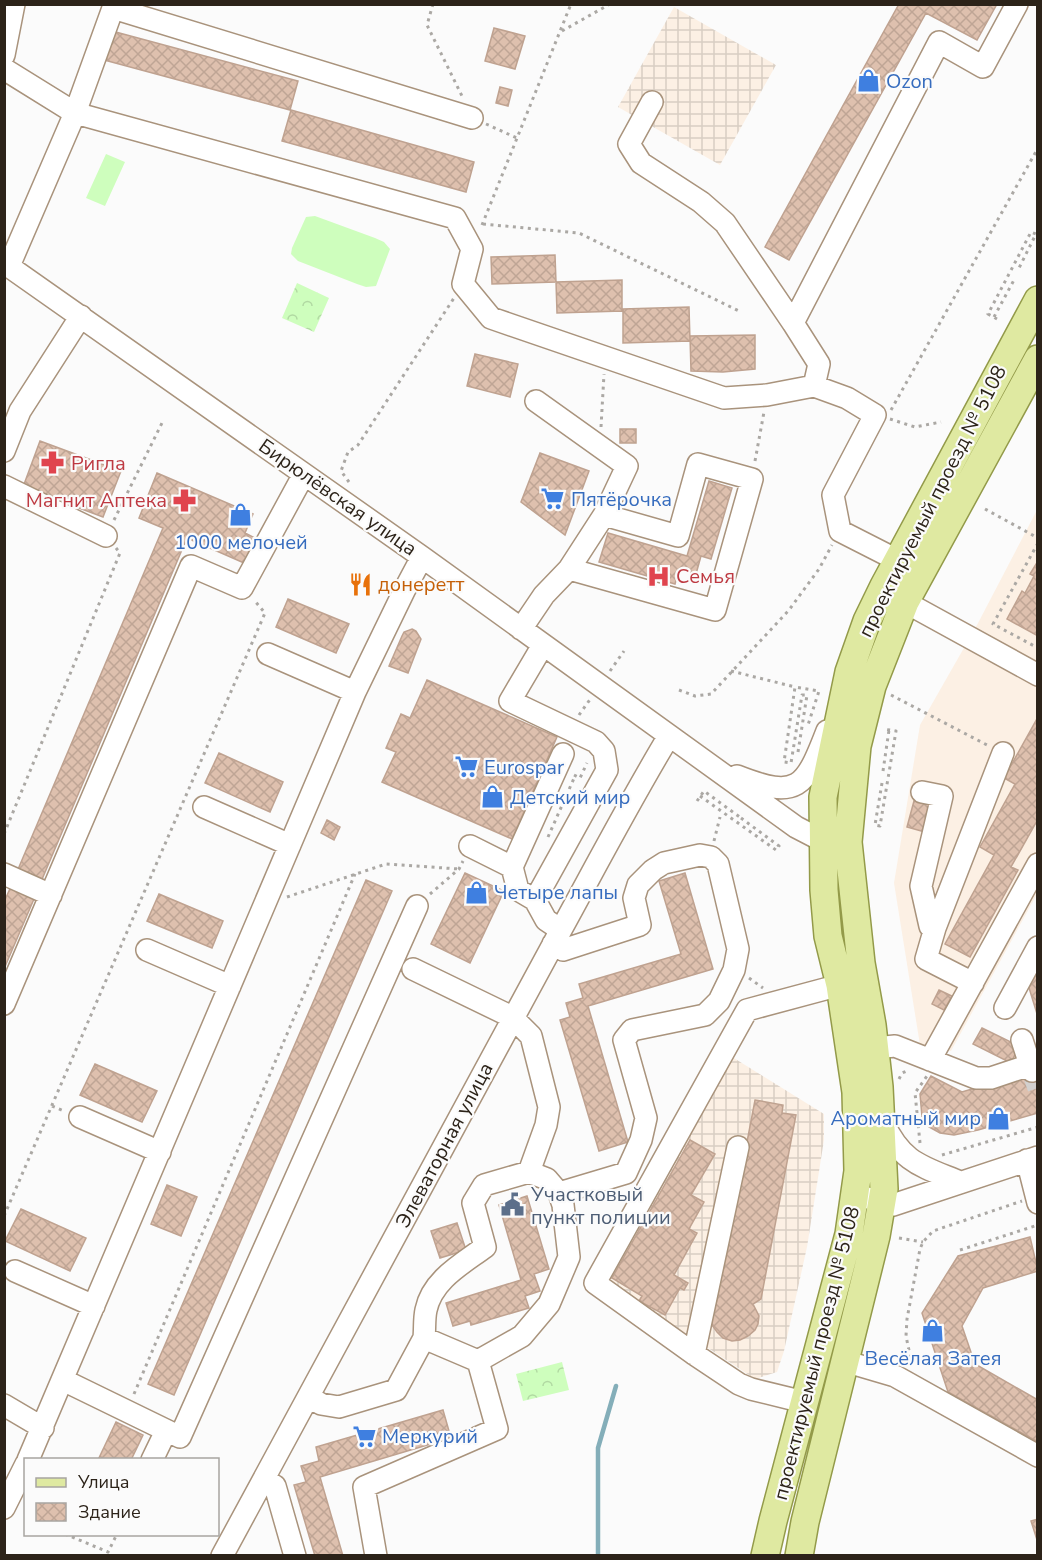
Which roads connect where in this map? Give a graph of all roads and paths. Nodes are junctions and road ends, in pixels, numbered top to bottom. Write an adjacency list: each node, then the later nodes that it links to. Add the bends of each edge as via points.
1 (14, 4): 7 (street)
2 (433, 4): 11 (path, via 427,26)
3 (571, 4): 6 (path)
4 (610, 4): 6 (path)
5 (1017, 4): 22 (street, via 984,67 939,42)
6 (560, 32): 12 (path)
7 (4, 55)
8 (4, 69): 10 (street)
9 (652, 102): 22 (street, via 629,144 641,163 701,202 725,223)
10 (75, 113): 11 (street, via 113,8); 14 (street, via 455,218); 15 (street)
11 (472, 118): 12 (path)
12 (517, 138): 13 (path)
13 (483, 224): 14 (path); 20 (path, via 579,233)
14 (472, 249): 18 (street)
15 (7, 264): 21 (street, Бирюлёвская улица)
16 (1019, 268): 17 (path, via 1036,234 1031,232 988,314 995,318)
17 (1014, 280)
18 (463, 284): 23 (street, via 491,318); 37 (path, via 358,445 348,452 341,471)
19 (1038, 300): 44 (main road, проектируемый проезд № 5108)
20 (739, 311)
21 (81, 315): 28 (street); 34 (street, Бирюлёвская улица)
22 (793, 323): 25 (street, via 819,364)
23 (605, 357): 26 (street, via 724,398); 32 (path)
24 (1038, 358): 47 (main road, проектируемый проезд № 5108)
25 (814, 386): 26 (street); 29 (street, via 847,398)
26 (767, 395): 35 (path)
27 (536, 401): 32 (street)
28 (12, 408): 33 (street)
29 (875, 415): 30 (path, via 915,427); 44 (street, via 832,495 840,531)
30 (941, 422)
31 (162, 423): 40 (path)
32 (600, 446): 39 (street, via 627,465)
33 (4, 451)
34 (304, 474): 43 (street, Бирюлёвская улица); 46 (street)
35 (752, 479): 39 (street, via 698,464 678,536); 45 (street, via 715,610)
36 (4, 486): 40 (street)
37 (352, 486)
38 (985, 509): 41 (path)
39 (604, 515): 45 (street)
40 (106, 536): 78 (path, via 120,553)
41 (1038, 538)
42 (1038, 543): 50 (path, via 993,624)
43 (422, 557): 48 (street, Бирюлёвская улица); 58 (street)
44 (897, 560): 57 (main road, проектируемый проезд № 5108, via 867,621)
45 (569, 569): 48 (street, via 544,595)
46 (242, 588): 90 (street, via 191,566); 124 (path, via 265,612)
47 (905, 602): 55 (street); 81 (main road, проектируемый проезд № 5108, via 872,686)
48 (521, 629): 49 (street, Бирюлёвская улица)
49 (543, 645): 65 (street, Бирюлёвская улица); 66 (street, via 510,701)
50 (1038, 648)
51 (624, 651): 53 (path)
52 (268, 654): 58 (street)
53 (610, 671)
54 (731, 671): 56 (path)
55 (1038, 675)
56 (795, 687): 62 (path, via 819,691); 70 (path, via 784,762 791,763 802,694 807,695)
57 (845, 687): 68 (street, via 814,765 799,782 787,788 773,788); 81 (main road, проектируемый проезд № 5108, via 824,798)
58 (355, 692): 82 (street)
59 (889, 694): 67 (path)
60 (592, 697): 61 (path)
61 (578, 716)
62 (808, 726)
63 (882, 728): 64 (path)
64 (890, 730): 71 (path); 72 (path, via 896,731 880,826 875,825)
65 (669, 736): 68 (street, Бирюлёвская улица); 95 (street, Элеваторная улица)
66 (596, 742): 69 (path, via 580,778); 91 (street, via 604,751 607,770)
67 (1003, 753): 94 (street)
68 (709, 764): 81 (street, via 796,827)
69 (565, 766): 80 (path); 86 (street)
70 (796, 767)
71 (883, 771)
72 (882, 783)
73 (922, 792): 94 (street, via 942,796 921,886 930,926)
74 (700, 796): 74 (path, via 776,850 779,846 704,791); 75 (path)
75 (697, 801)
76 (204, 807): 82 (street)
77 (720, 817): 84 (path)
78 (6, 829): 79 (path)
79 (4, 834)
80 (546, 840)
81 (835, 842): 101 (main road, проектируемый проезд № 5108, via 828,936); 108 (main road, проектируемый проезд № 5108)
82 (290, 845): 92 (street)
83 (470, 846): 86 (street); 87 (path)
84 (711, 857): 95 (street, via 700,855 664,863 652,870 638,885 634,897 640,925 563,950); 99 (street, via 718,864 738,949)
85 (1038, 864): 100 (street)
86 (512, 867): 91 (street, via 518,891)
87 (459, 869): 89 (path, via 386,864); 93 (path)
88 (4, 874): 90 (street)
89 (355, 874): 92 (path); 140 (path)
90 (51, 895): 104 (street)
91 (535, 900): 95 (street)
92 (265, 904): 102 (street)
93 (417, 906): 142 (street, via 180,1437)
94 (935, 928): 100 (street, via 926,959)
95 (557, 937): 106 (street, Элеваторная улица)
96 (1038, 947): 105 (street)
97 (147, 950): 102 (street)
98 (412, 969): 106 (street)
99 (734, 969): 103 (path); 120 (street, via 719,1001 705,1016 632,1030 624,1040 646,1118 641,1140 626,1173)
100 (973, 983): 109 (street)
101 (840, 985): 103 (street); 121 (main road, проектируемый проезд № 5108, via 856,1092)
102 (230, 986): 115 (street)
103 (782, 1000): 132 (street, via 747,1010 595,1283)
104 (4, 1004)
105 (1005, 1008)
106 (512, 1017): 118 (street, via 531,1036 549,1107); 137 (street, Элеваторная улица)
107 (1022, 1040): 109 (street, via 1031,1068 991,1078)
108 (875, 1048): 109 (street, via 895,1046); 111 (main road, проектируемый проезд № 5108)
109 (928, 1068): 114 (path, via 915,1094 920,1143)
110 (80, 1117): 115 (street)
111 (881, 1117): 119 (street, via 900,1152 920,1166); 123 (main road, проектируемый проезд № 5108)
112 (1038, 1127): 116 (path)
113 (738, 1147): 132 (street)
114 (924, 1148)
115 (160, 1152): 130 (street)
116 (939, 1156)
117 (1032, 1158): 119 (street); 122 (street)
118 (530, 1172): 120 (street, via 547,1179); 131 (street, via 484,1185 473,1203 485,1247 434,1289 425,1311)
119 (960, 1182): 123 (street, via 893,1205)
120 (559, 1193): 133 (street, via 569,1257 549,1304 522,1336)
121 (856, 1194): 123 (street); 138 (main road, проектируемый проезд № 5108)
122 (1036, 1200): 127 (path, via 933,1231)
123 (883, 1203): 134 (main road, проектируемый проезд № 5108)
124 (4, 1216)
125 (1038, 1225): 128 (path)
126 (899, 1238): 127 (path)
127 (923, 1242): 135 (path, via 907,1319)
128 (960, 1250)
129 (15, 1271): 130 (street)
130 (94, 1306): 136 (street)
131 (424, 1338): 133 (street); 137 (street, via 396,1390 339,1407)
132 (694, 1354): 138 (street, via 742,1378 751,1389)
133 (478, 1361): 154 (street, via 497,1430 364,1486)
134 (844, 1361): 143 (street, via 896,1376); 156 (main road, проектируемый проезд № 5108)
135 (912, 1366)
136 (63, 1380): 140 (street); 141 (street)
137 (309, 1397): 147 (street, Элеваторная улица)
138 (804, 1402): 155 (main road, проектируемый проезд № 5108)
139 (4, 1405): 141 (street)
140 (127, 1412): 142 (street)
141 (43, 1428): 144 (street)
142 (166, 1431): 145 (street)
143 (1038, 1456)
144 (29, 1458)
145 (153, 1458)
146 (24, 1468): 148 (street)
147 (264, 1480): 152 (street, Элеваторная улица); 153 (street, via 275,1486)
148 (4, 1508)
149 (69, 1536): 151 (path)
150 (116, 1536): 151 (path)
151 (107, 1554)
152 (222, 1556)
153 (296, 1556)
154 (376, 1556)
155 (765, 1556)
156 (799, 1556)

